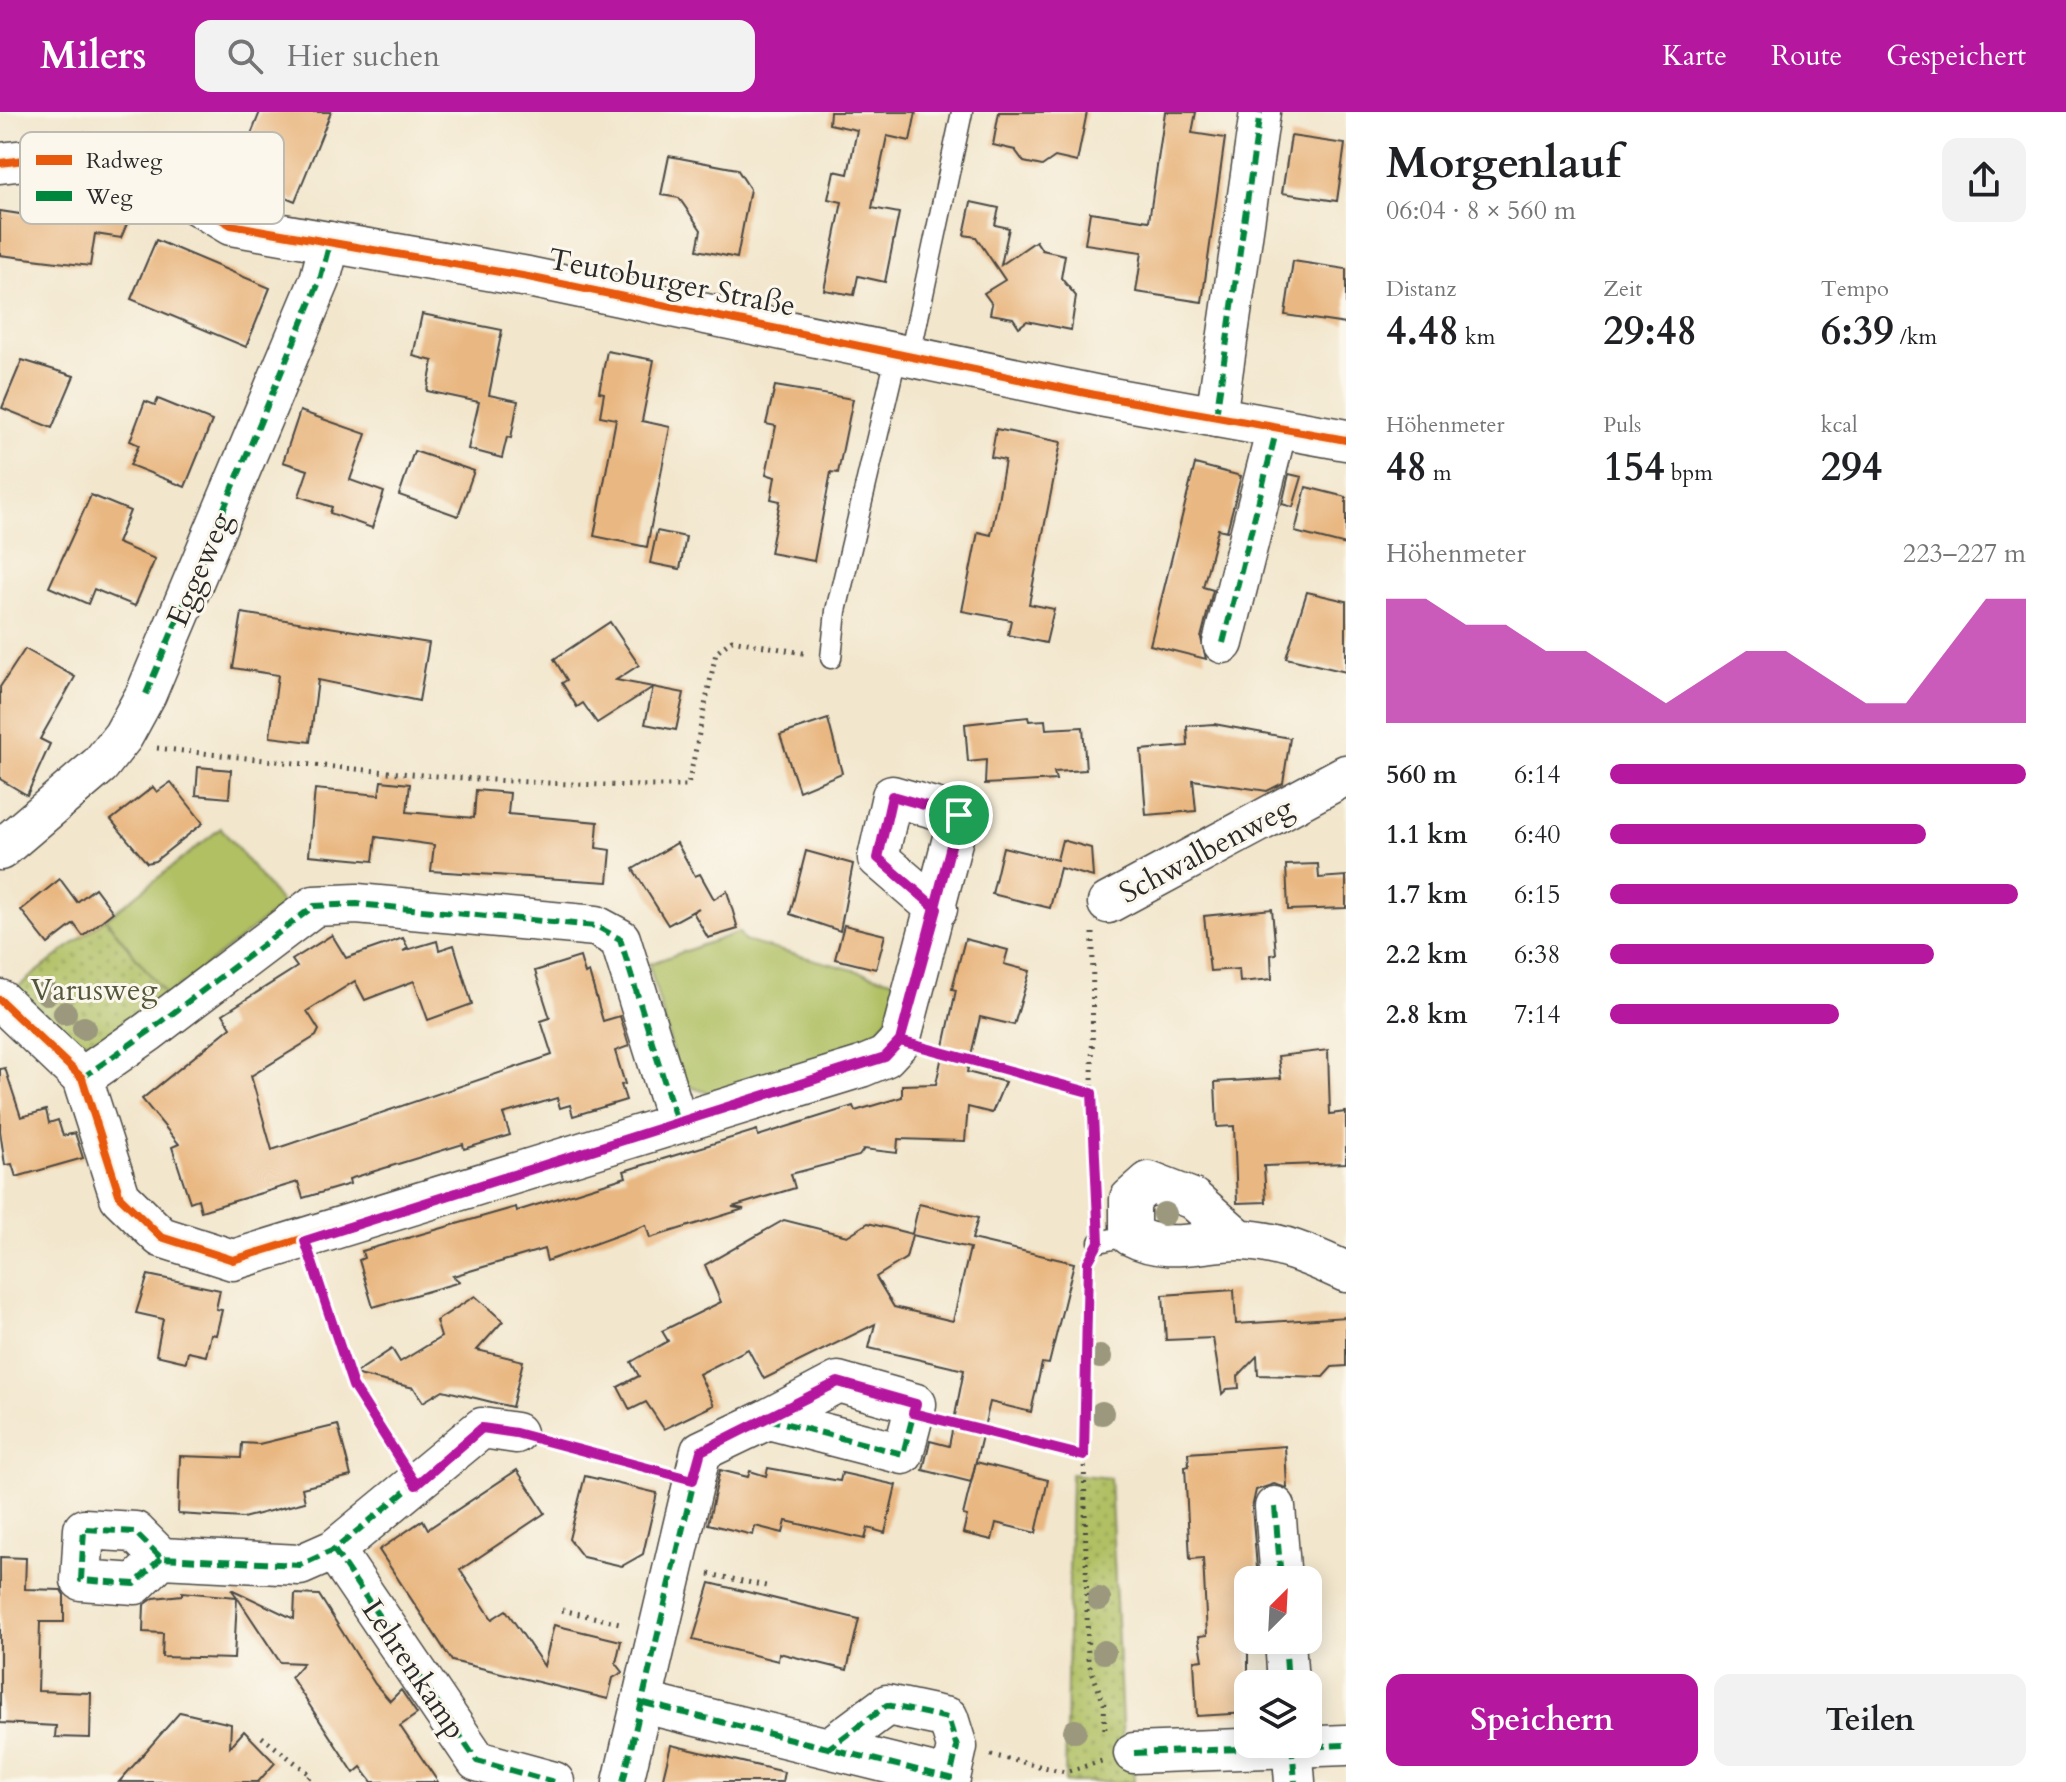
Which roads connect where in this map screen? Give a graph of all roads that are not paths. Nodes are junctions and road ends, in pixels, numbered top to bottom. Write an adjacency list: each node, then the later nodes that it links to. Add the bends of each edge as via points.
1 (962, 112): 7 (lane)
2 (1260, 112): 8 (street)
3 (20, 161): 4 (street, Teutoburger Straße)
4 (0, 163)
5 (229, 224): 6 (street, Teutoburger Straße)
6 (330, 242): 7 (street, Teutoburger Straße); 14 (street, Eggeweg, via 320,280 146,694 100,765)
7 (904, 354): 8 (street, Teutoburger Straße); 12 (lane, via 836,611)
8 (1216, 417): 9 (street, Teutoburger Straße)
9 (1277, 428): 10 (street, Teutoburger Straße); 11 (street)
10 (1346, 440)
11 (1223, 643)
12 (831, 658)
13 (1346, 775): 15 (street, Schwalbenweg)
14 (0, 850)
15 (1108, 903)
16 (937, 909): 19 (street, via 900,1041 885,1057)
17 (0, 1000): 18 (street)
18 (82, 1078): 19 (street, via 120,1197 161,1237 233,1260); 19 (street, via 314,906 357,904 596,926 620,939)
19 (677, 1122)
20 (1240, 1240): 20 (street, via 1193,1199 1149,1182 1130,1199 1114,1239 1190,1247); 21 (street, via 1287,1248)
21 (1346, 1272)
22 (768, 1419): 22 (street, via 903,1454 916,1404 838,1382); 28 (street, via 701,1451)
23 (516, 1433): 25 (street, via 482,1428)
24 (1275, 1507): 27 (street)
25 (334, 1550): 26 (street, via 300,1565); 34 (street, Lehrenkamp, via 477,1761)
26 (161, 1558)
27 (1280, 1566)
28 (644, 1703): 30 (street); 35 (street)
29 (1346, 1745): 31 (street)
30 (829, 1748): 30 (street, via 950,1778 957,1747 948,1718 887,1705)
31 (1322, 1751)
32 (1134, 1753): 33 (street)
33 (1234, 1756)
34 (554, 1782)
35 (623, 1782)

